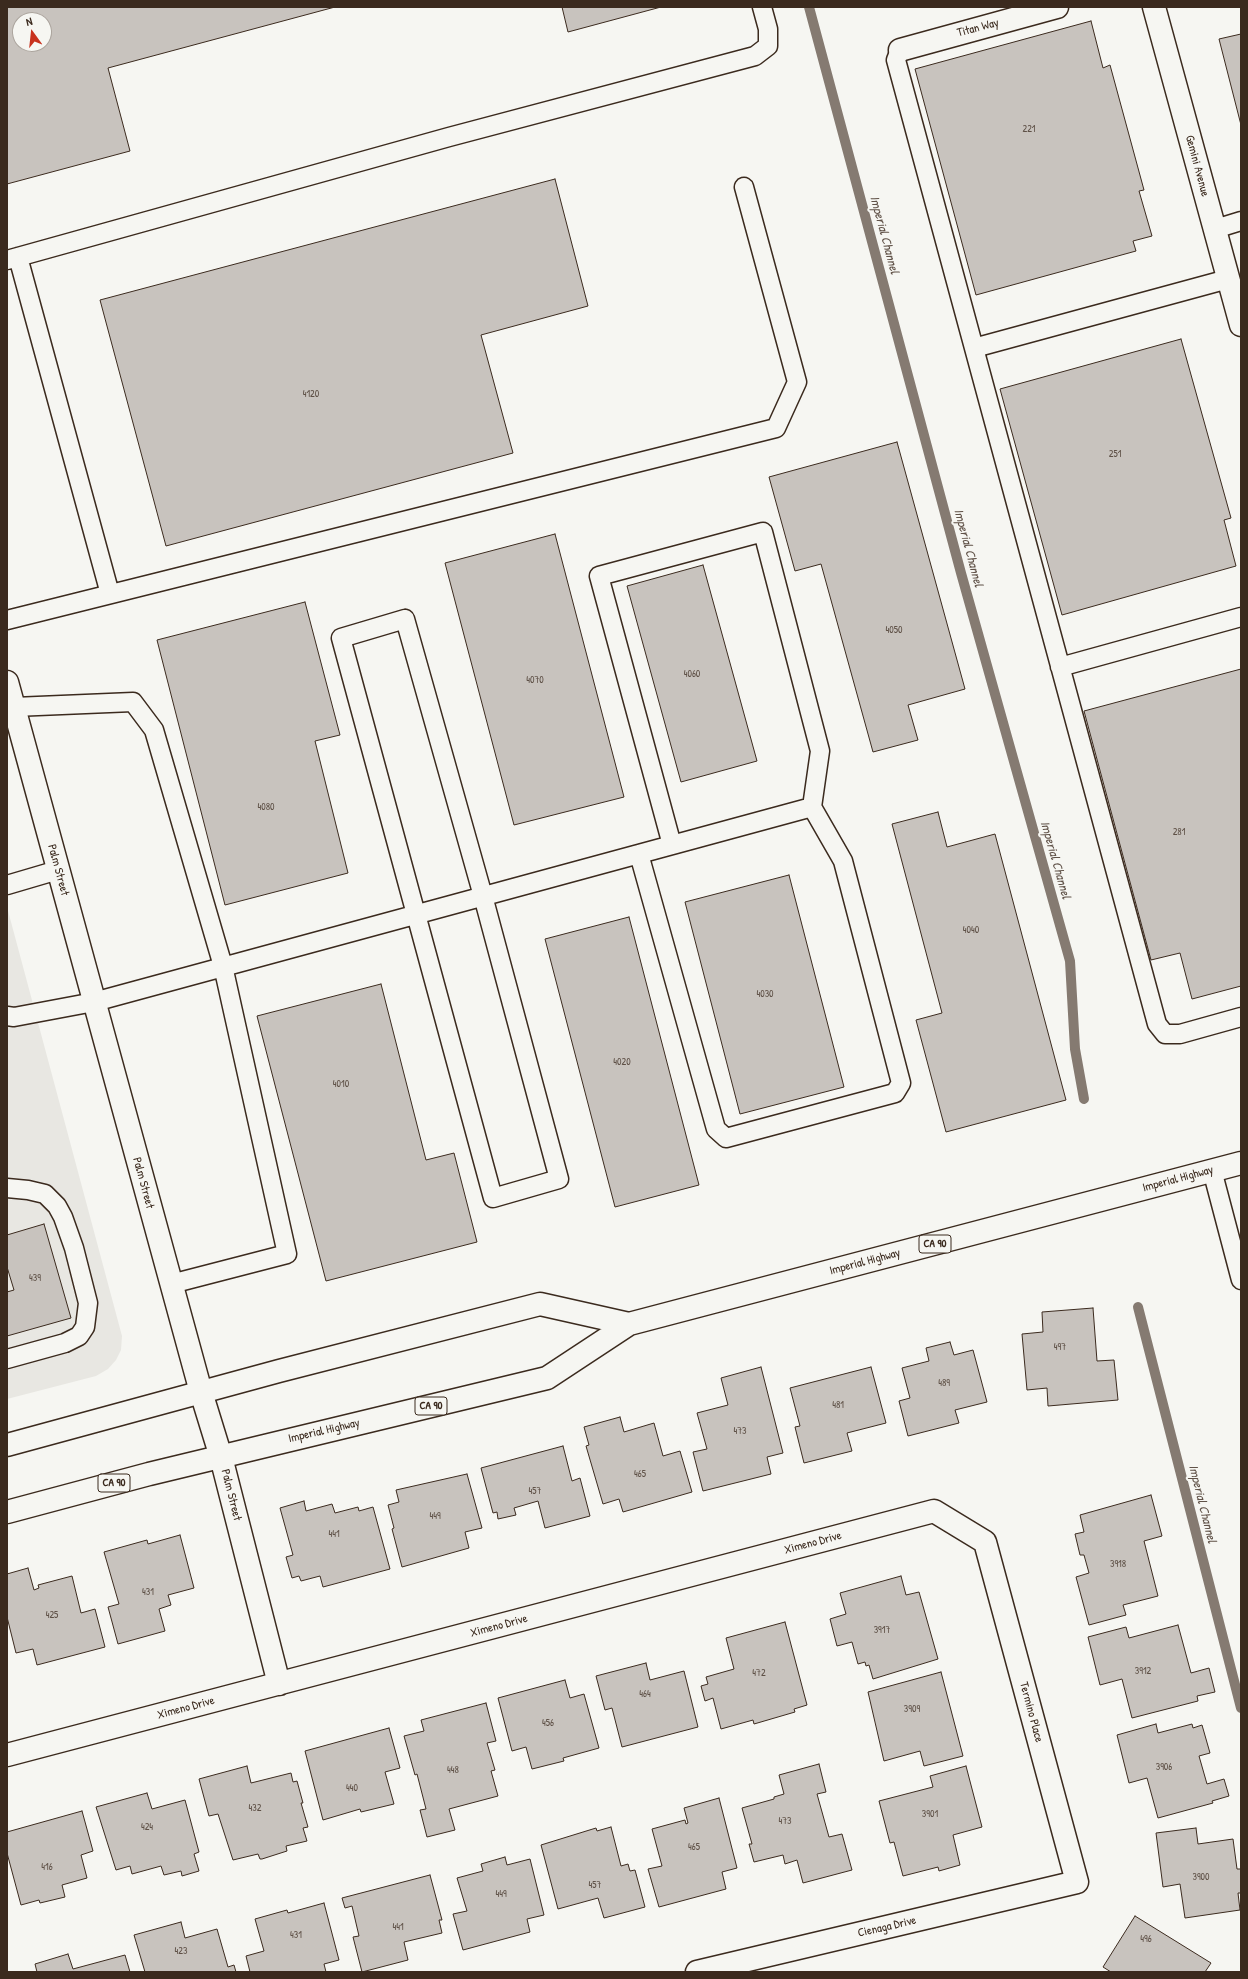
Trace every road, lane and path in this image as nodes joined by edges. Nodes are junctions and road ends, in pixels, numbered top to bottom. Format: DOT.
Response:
graph roads {
  1 [pos="762,7"];
  2 [pos="1057,7"];
  3 [pos="1154,7"];
  4 [pos="900,50"];
  5 [pos="744,187"];
  6 [pos="1241,221"];
  7 [pos="1214,229"];
  8 [pos="12,259"];
  9 [pos="1228,279"];
  10 [pos="1241,325"];
  11 [pos="974,348"];
  12 [pos="110,594"];
  13 [pos="1241,618"];
  14 [pos="7,620"];
  15 [pos="1060,667"];
  16 [pos="7,682"];
  17 [pos="14,707"];
  18 [pos="812,807"];
  19 [pos="672,844"];
  20 [pos="639,854"];
  21 [pos="58,870"];
  22 [pos="7,885"];
  23 [pos="483,896"];
  24 [pos="416,914"];
  25 [pos="223,966"];
  26 [pos="94,1002"];
  27 [pos="7,1016"];
  28 [pos="1241,1017"];
  29 [pos="1241,1162"];
  30 [pos="1212,1170"];
  31 [pos="7,1188"];
  32 [pos="1241,1280"];
  33 [pos="171,1284"];
  34 [pos="629,1324"];
  35 [pos="7,1359"];
  36 [pos="200,1392"];
  37 [pos="7,1445"];
  38 [pos="221,1457"];
  39 [pos="7,1512"];
  40 [pos="985,1542"];
  41 [pos="279,1684"];
  42 [pos="7,1754"];
  43 [pos="1077,1882"];
  44 [pos="697,1972"];
  1 -- 8 [label="lane"];
  2 -- 4 [label="street, Titan Way"];
  3 -- 7 [label="street, Gemini Avenue"];
  4 -- 11 [label="lane"];
  5 -- 12 [label="lane"];
  6 -- 7 [label="lane"];
  7 -- 9 [label="street, Gemini Avenue"];
  8 -- 12 [label="lane"];
  9 -- 10 [label="street, Gemini Avenue"];
  9 -- 11 [label="lane"];
  11 -- 15 [label="lane"];
  12 -- 14 [label="lane"];
  13 -- 15 [label="lane"];
  15 -- 28 [label="lane"];
  16 -- 17 [label="street, Palm Street"];
  17 -- 21 [label="street, Palm Street"];
  17 -- 25 [label="lane"];
  18 -- 19 [label="lane"];
  18 -- 19 [label="lane"];
  18 -- 20 [label="lane"];
  19 -- 20 [label="lane"];
  20 -- 23 [label="lane"];
  21 -- 22 [label="lane"];
  21 -- 26 [label="street, Palm Street"];
  23 -- 24 [label="lane"];
  23 -- 24 [label="lane"];
  23 -- 24 [label="lane"];
  24 -- 25 [label="lane"];
  25 -- 26 [label="lane"];
  25 -- 33 [label="lane"];
  26 -- 27 [label="lane"];
  26 -- 33 [label="street, Palm Street"];
  29 -- 30 [label="street, Imperial Highway / CA 90"];
  30 -- 32 [label="lane"];
  30 -- 34 [label="street, Imperial Highway / CA 90"];
  31 -- 35 [label="lane"];
  33 -- 36 [label="street, Palm Street"];
  34 -- 36 [label="street, Imperial Highway / CA 90"];
  34 -- 38 [label="street, Imperial Highway / CA 90"];
  36 -- 37 [label="street, Imperial Highway / CA 90"];
  36 -- 38 [label="street, Palm Street"];
  38 -- 39 [label="street, Imperial Highway / CA 90"];
  38 -- 41 [label="street, Palm Street"];
  40 -- 41 [label="street, Ximeno Drive"];
  40 -- 43 [label="street, Termino Place"];
  41 -- 42 [label="street, Ximeno Drive"];
  43 -- 44 [label="street, Cienaga Drive"];
}
